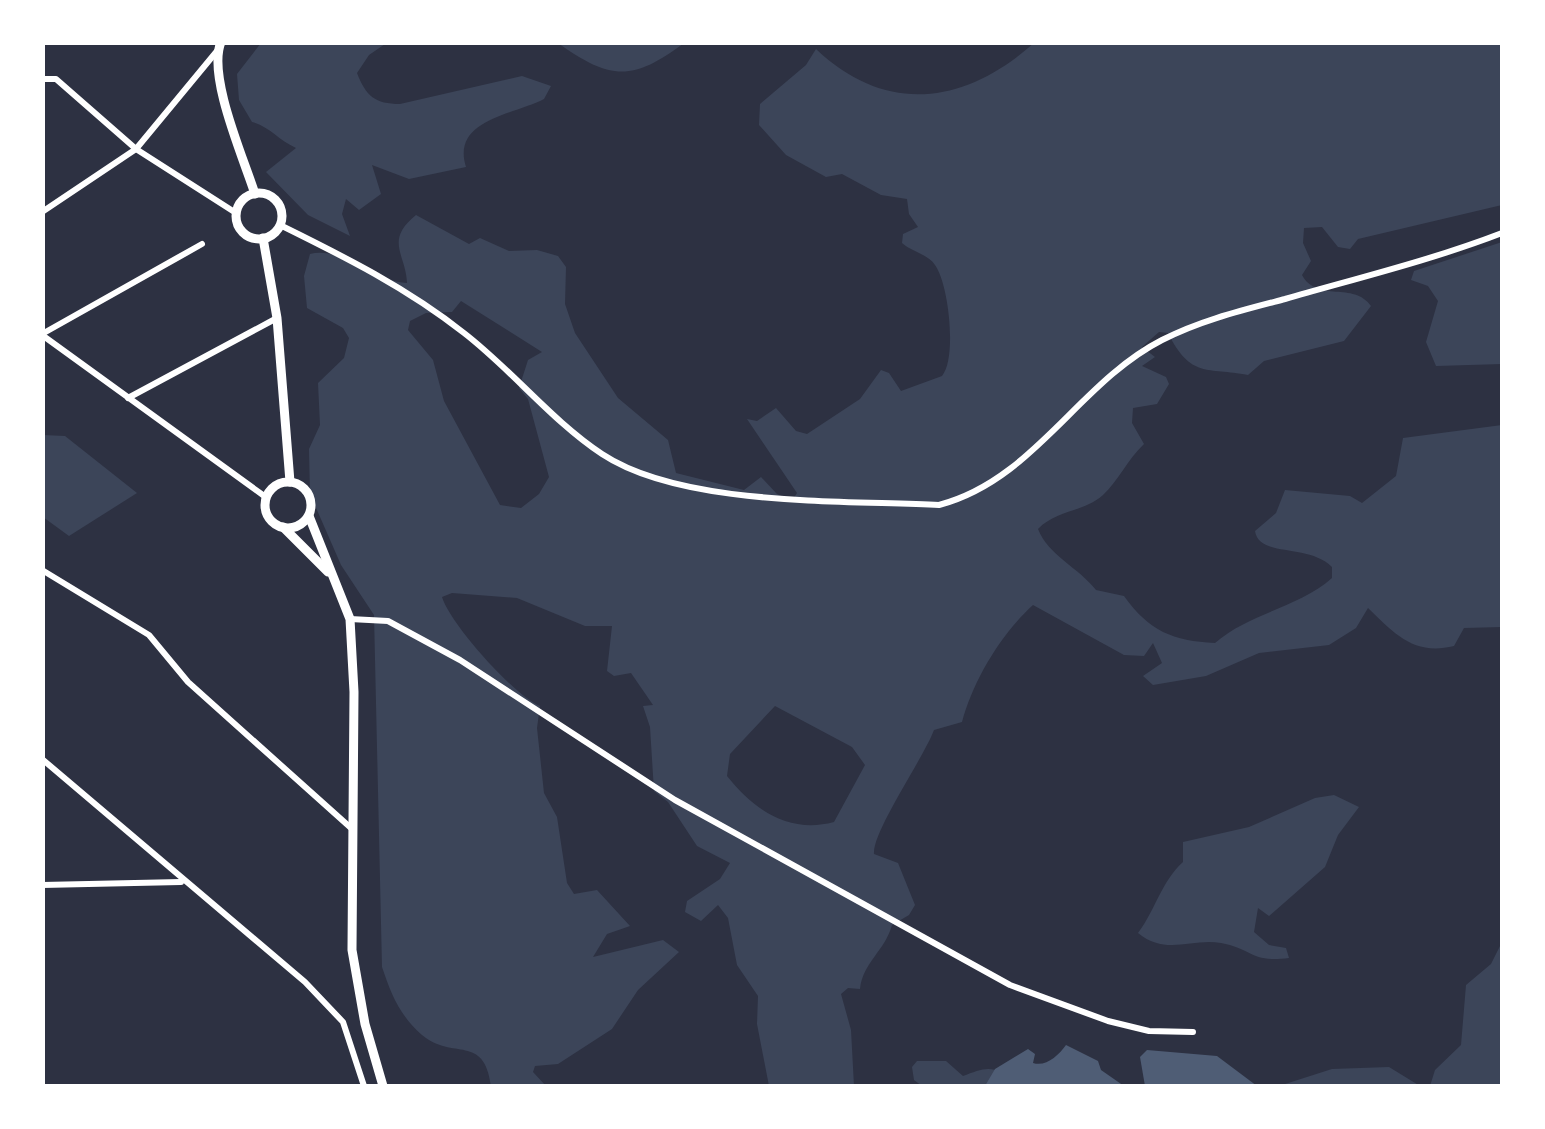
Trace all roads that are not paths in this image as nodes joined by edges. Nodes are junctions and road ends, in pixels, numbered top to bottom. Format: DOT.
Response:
graph roads {
  1 [pos="219,47"];
  2 [pos="42,79"];
  3 [pos="136,149"];
  4 [pos="255,194"];
  5 [pos="42,212"];
  6 [pos="236,212"];
  7 [pos="280,225"];
  8 [pos="1502,233"];
  9 [pos="263,238"];
  10 [pos="202,244"];
  11 [pos="278,318"];
  12 [pos="42,335"];
  13 [pos="128,398"];
  14 [pos="290,482"];
  15 [pos="267,498"];
  16 [pos="309,516"];
  17 [pos="283,528"];
  18 [pos="42,570"];
  19 [pos="330,574"];
  20 [pos="350,619"];
  21 [pos="42,759"];
  22 [pos="351,828"];
  23 [pos="183,882"];
  24 [pos="42,885"];
  25 [pos="1193,1032"];
  26 [pos="364,1086"];
  27 [pos="383,1086"];
  1 -- 3 [label="street"];
  1 -- 4 [label="main road"];
  2 -- 3 [label="street"];
  3 -- 5 [label="street"];
  3 -- 6 [label="street"];
  4 -- 6 [label="main road"];
  4 -- 7 [label="main road"];
  6 -- 9 [label="main road"];
  7 -- 8 [label="street"];
  7 -- 9 [label="main road"];
  9 -- 11 [label="main road"];
  10 -- 12 [label="street"];
  11 -- 13 [label="street"];
  11 -- 14 [label="main road"];
  12 -- 13 [label="street"];
  13 -- 15 [label="street"];
  14 -- 15 [label="main road"];
  14 -- 16 [label="main road"];
  15 -- 17 [label="main road"];
  16 -- 17 [label="main road"];
  16 -- 19 [label="main road"];
  17 -- 19 [label="main road"];
  18 -- 22 [label="street"];
  19 -- 20 [label="main road"];
  20 -- 22 [label="main road"];
  20 -- 25 [label="street"];
  21 -- 23 [label="street"];
  22 -- 27 [label="main road"];
  23 -- 24 [label="street"];
  23 -- 26 [label="street"];
}
